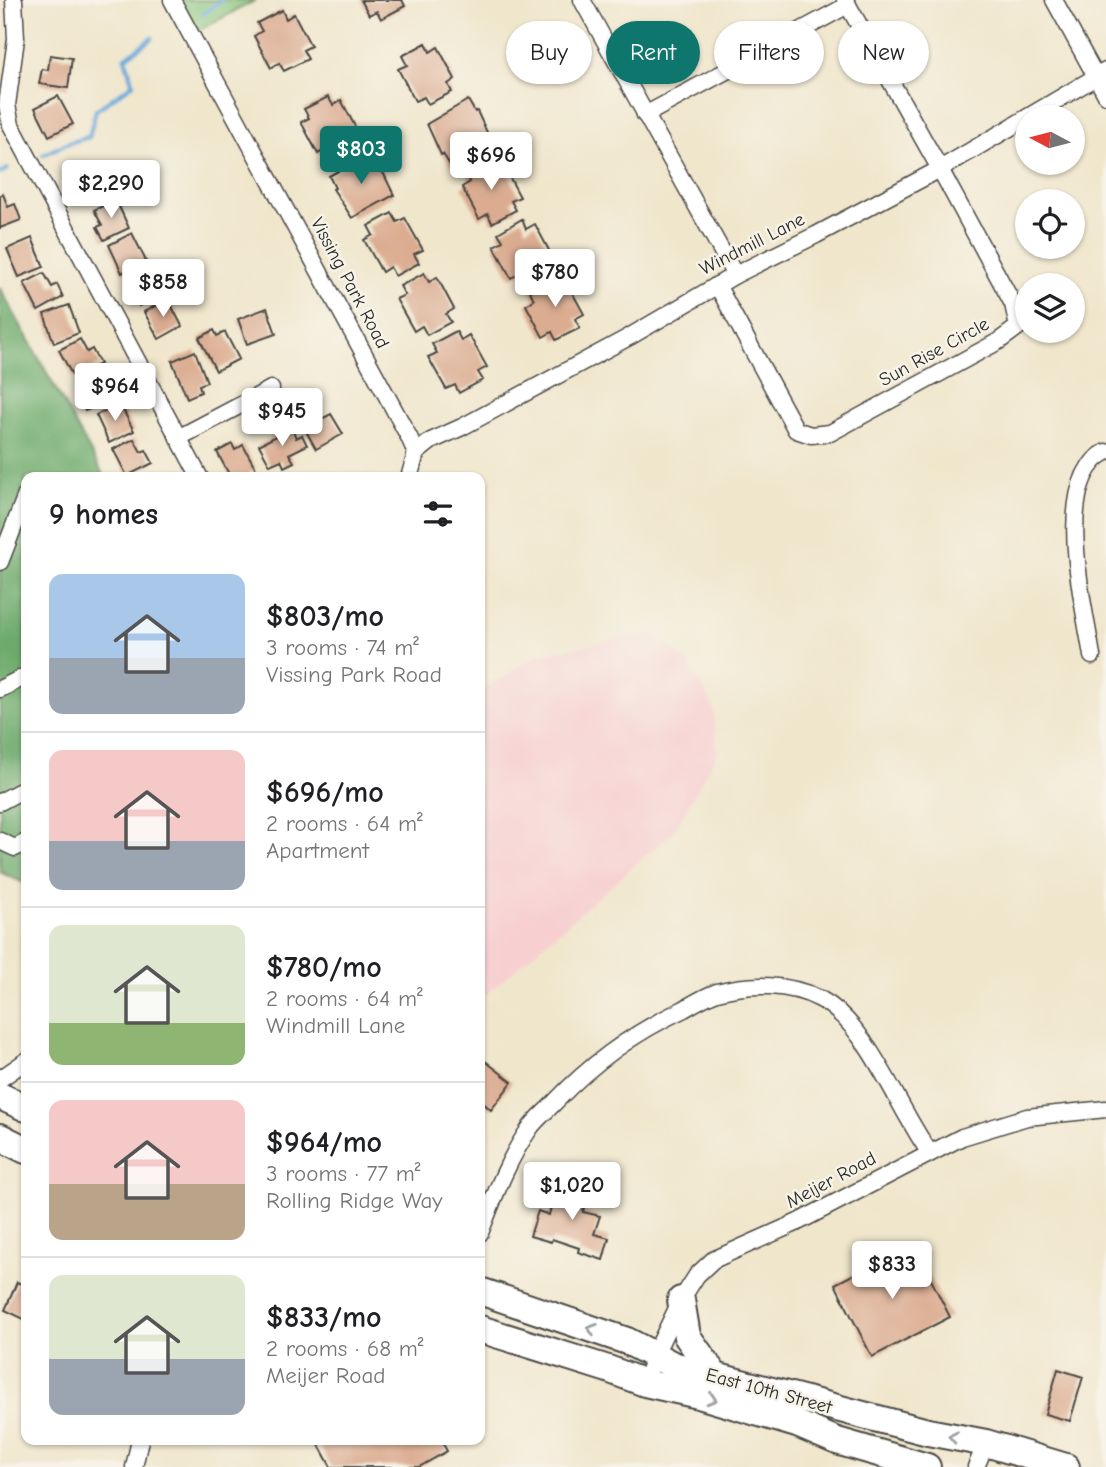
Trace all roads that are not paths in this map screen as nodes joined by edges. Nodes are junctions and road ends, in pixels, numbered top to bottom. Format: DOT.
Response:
graph roads {
  1 [pos="14,0"];
  2 [pos="172,0"];
  3 [pos="582,0"];
  4 [pos="1054,0"];
  5 [pos="846,2"];
  6 [pos="7,46"];
  7 [pos="1102,73"];
  8 [pos="1106,95"];
  9 [pos="645,115"];
  10 [pos="940,169"];
  11 [pos="735,275"];
  12 [pos="717,285"];
  13 [pos="271,388"];
  14 [pos="178,438"];
  15 [pos="1106,452"];
  16 [pos="416,453"];
  17 [pos="197,472"];
  18 [pos="411,472"];
  19 [pos="21,508"];
  20 [pos="0,562"];
  21 [pos="1092,656"];
  22 [pos="21,678"];
  23 [pos="0,689"];
  24 [pos="21,791"];
  25 [pos="0,802"];
  26 [pos="0,841"];
  27 [pos="21,845"];
  28 [pos="21,1064"];
  29 [pos="0,1079"];
  30 [pos="0,1096"];
  31 [pos="21,1106"];
  32 [pos="1106,1109"];
  33 [pos="0,1137"];
  34 [pos="21,1148"];
  35 [pos="930,1153"];
  36 [pos="485,1221"];
  37 [pos="485,1293"];
  38 [pos="681,1300"];
  39 [pos="485,1331"];
  40 [pos="654,1356"];
  41 [pos="715,1376"];
  42 [pos="645,1383"];
  43 [pos="139,1445"];
  44 [pos="981,1455"];
  45 [pos="134,1467"];
  46 [pos="927,1467"];
  47 [pos="1066,1467"];
  1 -- 6 [label="street"];
  2 -- 16 [label="street, Vissing Park Road"];
  3 -- 9 [label="street"];
  4 -- 7 [label="street"];
  5 -- 9 [label="street"];
  5 -- 10 [label="street, Sun Rise Circle"];
  6 -- 14 [label="street"];
  7 -- 8 [label="street"];
  7 -- 10 [label="street, Windmill Lane"];
  9 -- 11 [label="street"];
  10 -- 11 [label="street, Windmill Lane"];
  10 -- 12 [label="street, Sun Rise Circle"];
  11 -- 12 [label="street, Windmill Lane"];
  12 -- 16 [label="street, Windmill Lane"];
  13 -- 14 [label="street"];
  14 -- 17 [label="street"];
  15 -- 21 [label="street"];
  16 -- 18 [label="street"];
  19 -- 20 [label="street"];
  22 -- 23 [label="street"];
  24 -- 25 [label="street"];
  26 -- 27 [label="street"];
  28 -- 29 [label="street"];
  30 -- 31 [label="main road"];
  32 -- 35 [label="street, Meijer Road"];
  33 -- 34 [label="main road"];
  35 -- 36 [label="street"];
  35 -- 38 [label="street, Meijer Road"];
  40 -- 37 [label="main road, East 10th Street, one-way"];
  38 -- 40 [label="street, Meijer Road"];
  38 -- 41 [label="main road"];
  39 -- 42 [label="main road, East 10th Street"];
  40 -- 41 [label="main road, East 10th Street"];
  40 -- 42 [label="street, Meijer Road"];
  44 -- 41 [label="main road, East 10th Street, one-way"];
  42 -- 46 [label="main road, East 10th Street, one-way"];
  43 -- 45 [label="street"];
  44 -- 47 [label="main road, East 10th Street"];
}
